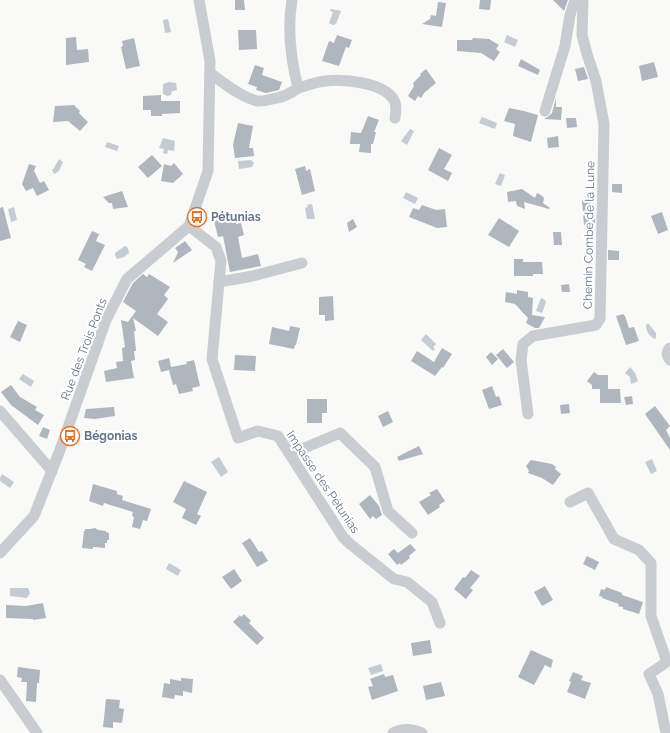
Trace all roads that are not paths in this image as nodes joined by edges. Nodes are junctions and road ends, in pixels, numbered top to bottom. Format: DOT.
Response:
graph roads {
  1 [pos="199,0"];
  2 [pos="292,0"];
  3 [pos="575,0"];
  4 [pos="583,0"];
  5 [pos="210,73"];
  6 [pos="298,88"];
  7 [pos="544,111"];
  8 [pos="395,118"];
  9 [pos="189,226"];
  10 [pos="302,263"];
  11 [pos="219,282"];
  12 [pos="670,348"];
  13 [pos="670,360"];
  14 [pos="0,411"];
  15 [pos="528,414"];
  16 [pos="290,454"];
  17 [pos="52,471"];
  18 [pos="570,502"];
  19 [pos="412,533"];
  20 [pos="0,553"];
  21 [pos="440,623"];
  22 [pos="0,680"];
  23 [pos="37,733"];
  24 [pos="394,733"];
  25 [pos="422,733"];
  26 [pos="666,733"];
  1 -- 5 [label="street"];
  2 -- 6 [label="street"];
  3 -- 7 [label="street"];
  4 -- 15 [label="street, Chemin Combe de la Lune"];
  5 -- 6 [label="street"];
  5 -- 9 [label="street"];
  6 -- 8 [label="street"];
  9 -- 11 [label="street, Impasse des Pétunias"];
  9 -- 17 [label="street, Rue des Trois Ponts"];
  10 -- 11 [label="street"];
  11 -- 16 [label="street, Impasse des Pétunias"];
  12 -- 13 [label="street"];
  14 -- 17 [label="street"];
  16 -- 19 [label="street"];
  16 -- 21 [label="street, Impasse des Pétunias"];
  17 -- 20 [label="street, Rue des Trois Ponts"];
  18 -- 26 [label="street"];
  22 -- 23 [label="street"];
  24 -- 25 [label="street"];
}
